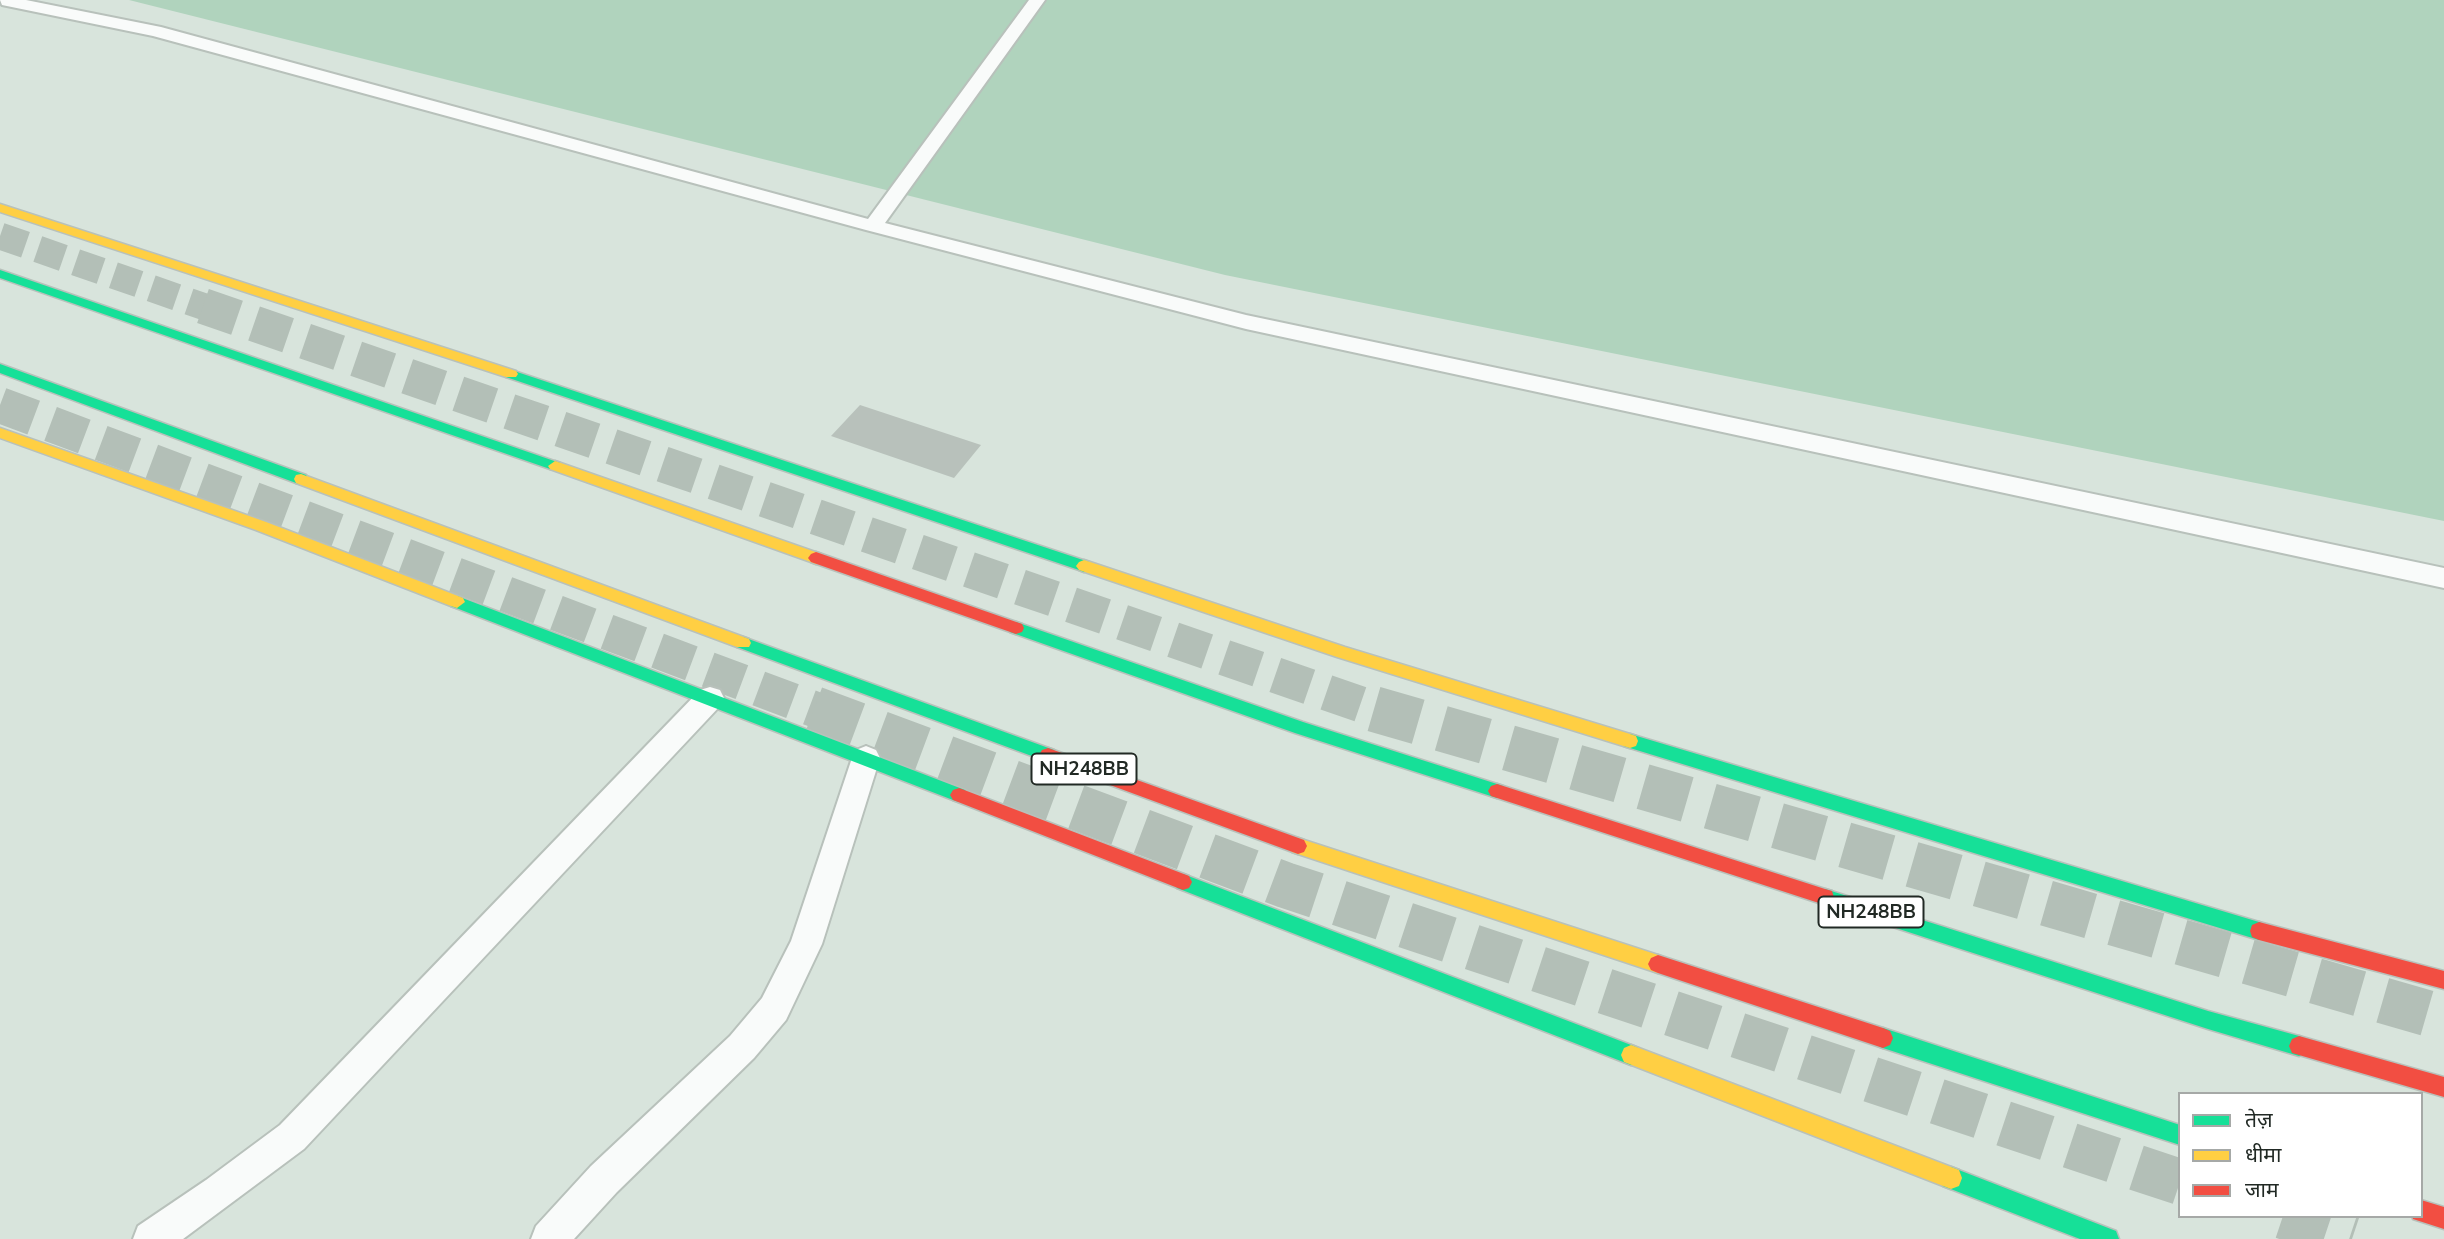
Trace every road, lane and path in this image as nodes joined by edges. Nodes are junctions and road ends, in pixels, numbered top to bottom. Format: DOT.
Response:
graph roads {
  1 [pos="2,0"];
  2 [pos="1037,0"];
  3 [pos="0,208"];
  4 [pos="873,226"];
  5 [pos="0,274"];
  6 [pos="0,368"];
  7 [pos="0,433"];
  8 [pos="2444,578"];
  9 [pos="710,698"];
  10 [pos="866,758"];
  11 [pos="2444,980"];
  12 [pos="2444,1087"];
  13 [pos="2178,1134"];
  14 [pos="2423,1212"];
  15 [pos="2444,1219"];
  16 [pos="151,1239"];
  17 [pos="549,1239"];
  18 [pos="2108,1239"];
  1 -- 4 [label="lane"];
  2 -- 4 [label="lane"];
  3 -- 11 [label="main road"];
  4 -- 8 [label="lane"];
  5 -- 12 [label="main road, NH248BB"];
  6 -- 13 [label="main road, NH248BB"];
  7 -- 9 [label="main road"];
  9 -- 10 [label="main road"];
  9 -- 16 [label="lane"];
  10 -- 17 [label="lane"];
  10 -- 18 [label="main road"];
  14 -- 15 [label="main road"];
}
